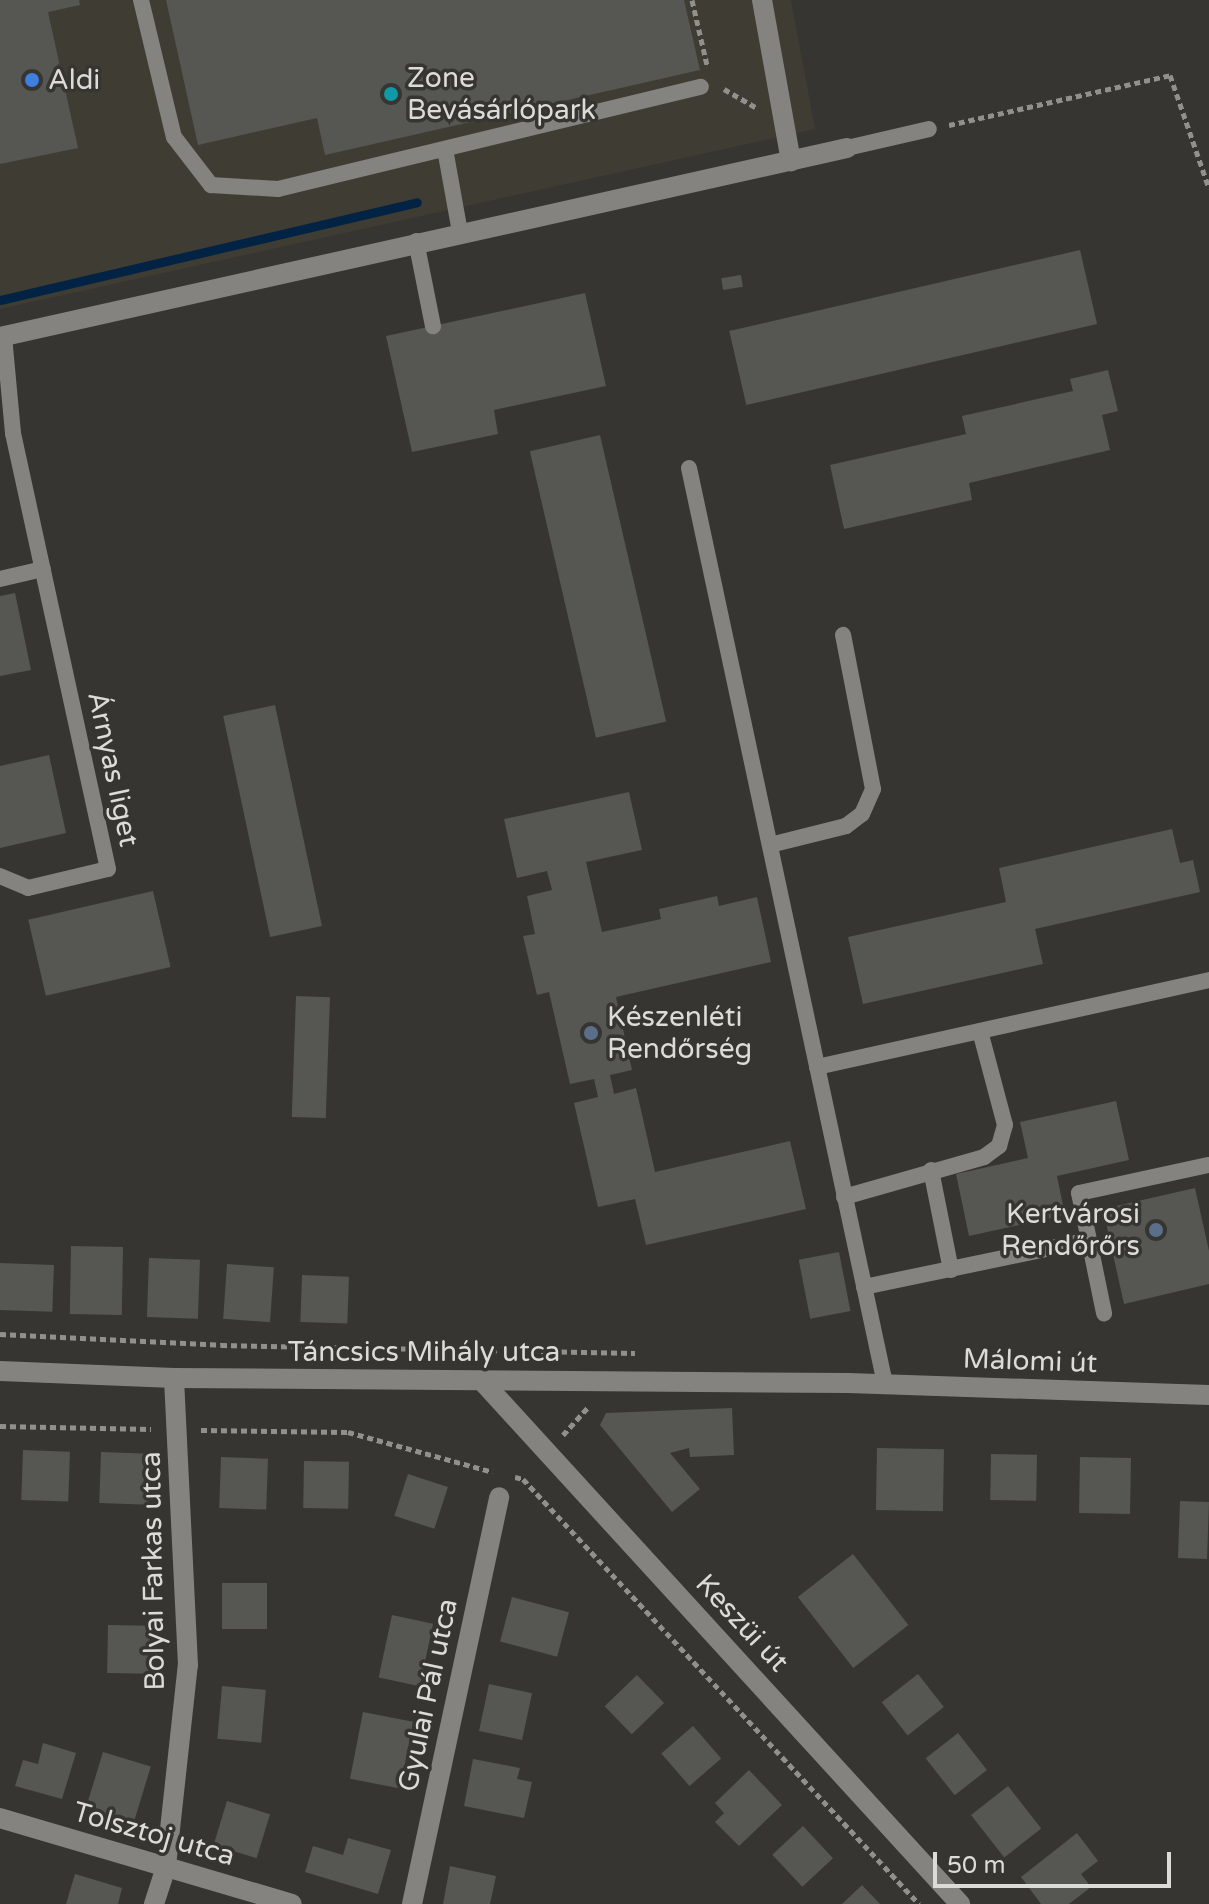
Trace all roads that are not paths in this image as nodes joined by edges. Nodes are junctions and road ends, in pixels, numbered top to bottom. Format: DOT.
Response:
graph roads {
  1 [pos="141,0"];
  2 [pos="762,0"];
  3 [pos="705,83"];
  4 [pos="929,129"];
  5 [pos="847,148"];
  6 [pos="445,149"];
  7 [pos="791,161"];
  8 [pos="460,232"];
  9 [pos="416,241"];
  10 [pos="433,326"];
  11 [pos="2,337"];
  12 [pos="0,406"];
  13 [pos="13,433"];
  14 [pos="689,468"];
  15 [pos="43,569"];
  16 [pos="0,579"];
  17 [pos="843,635"];
  18 [pos="770,845"];
  19 [pos="0,876"];
  20 [pos="1209,980"];
  21 [pos="980,1031"];
  22 [pos="817,1067"];
  23 [pos="1209,1165"];
  24 [pos="931,1170"];
  25 [pos="844,1197"];
  26 [pos="1089,1240"];
  27 [pos="951,1270"];
  28 [pos="864,1287"];
  29 [pos="1104,1313"];
  30 [pos="0,1371"];
  31 [pos="174,1378"];
  32 [pos="482,1381"];
  33 [pos="848,1383"];
  34 [pos="885,1384"];
  35 [pos="1209,1395"];
  36 [pos="499,1497"];
  37 [pos="0,1818"];
  38 [pos="166,1866"];
  39 [pos="154,1904"];
  40 [pos="292,1904"];
  41 [pos="412,1904"];
  42 [pos="960,1904"];
  1 -- 6 [label="lane"];
  2 -- 7 [label="street"];
  3 -- 6 [label="lane"];
  4 -- 5 [label="lane"];
  5 -- 7 [label="street"];
  6 -- 8 [label="lane"];
  7 -- 8 [label="street"];
  8 -- 9 [label="street"];
  9 -- 10 [label="lane"];
  9 -- 11 [label="street"];
  11 -- 13 [label="lane"];
  12 -- 13 [label="lane"];
  13 -- 15 [label="lane, Árnyas liget"];
  14 -- 18 [label="lane"];
  15 -- 16 [label="lane"];
  15 -- 19 [label="lane, Árnyas liget"];
  17 -- 18 [label="lane"];
  18 -- 22 [label="lane"];
  20 -- 21 [label="lane"];
  21 -- 22 [label="lane"];
  21 -- 24 [label="lane"];
  22 -- 25 [label="lane"];
  23 -- 26 [label="lane"];
  24 -- 25 [label="lane"];
  24 -- 27 [label="lane"];
  25 -- 28 [label="lane"];
  26 -- 27 [label="lane"];
  26 -- 29 [label="lane"];
  27 -- 28 [label="lane"];
  28 -- 34 [label="lane"];
  30 -- 31 [label="street, Táncsics Mihály utca"];
  31 -- 32 [label="street, Táncsics Mihály utca"];
  31 -- 38 [label="street, Bolyai Farkas utca"];
  32 -- 33 [label="street, Táncsics Mihály utca"];
  32 -- 42 [label="street, Keszüi út"];
  33 -- 34 [label="street, Málomi út"];
  34 -- 35 [label="street, Málomi út"];
  36 -- 41 [label="street, Gyulai Pál utca"];
  37 -- 38 [label="street, Tolsztoj utca"];
  38 -- 39 [label="street, Bolyai Farkas utca"];
  38 -- 40 [label="street, Tolsztoj utca"];
}
